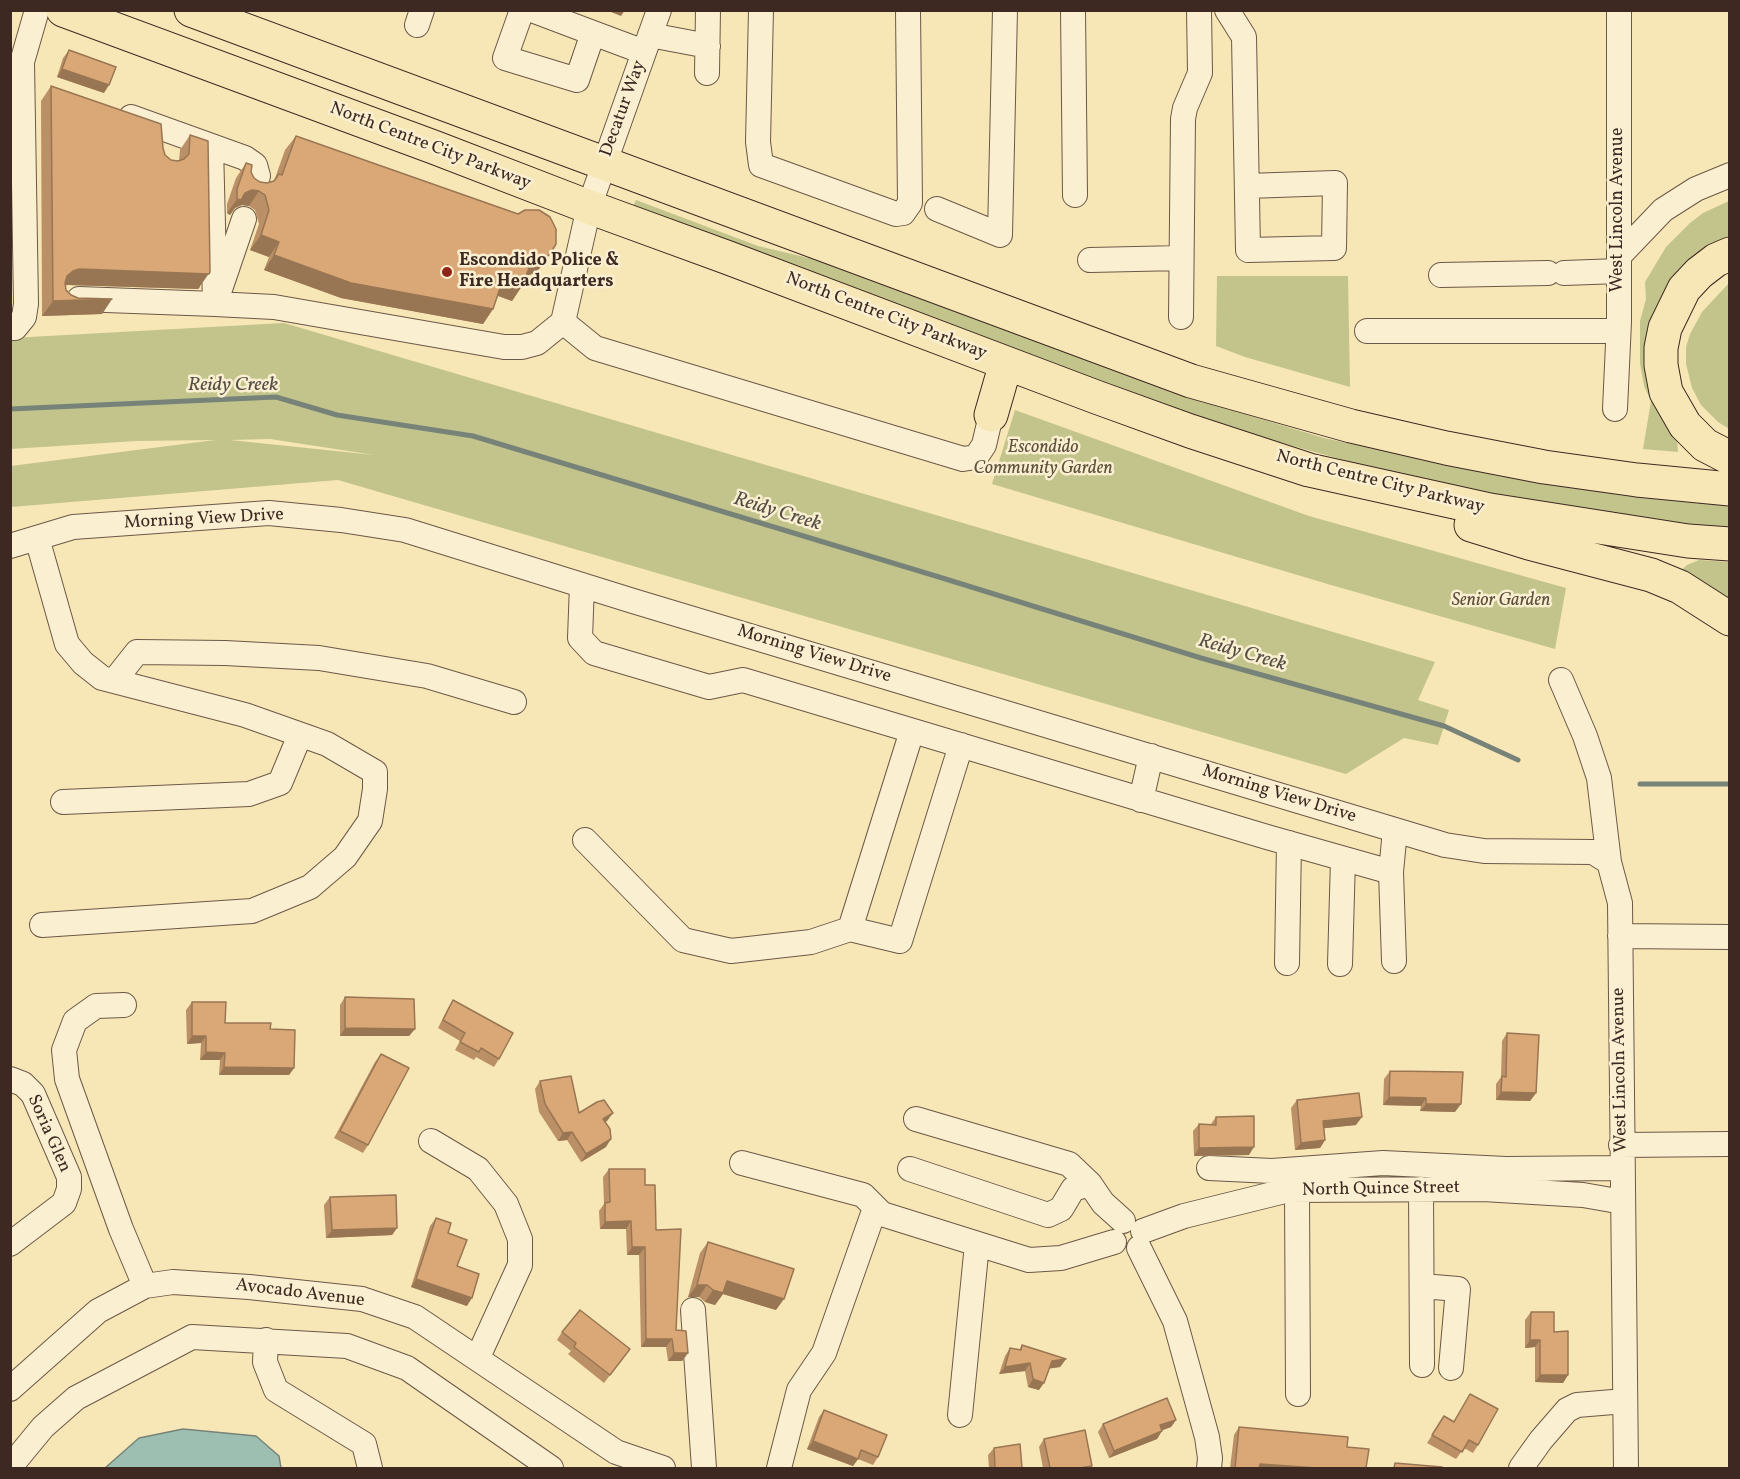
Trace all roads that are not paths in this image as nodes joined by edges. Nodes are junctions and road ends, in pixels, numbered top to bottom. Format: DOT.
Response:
graph roads {
  1 [pos="37,10"];
  2 [pos="63,10"];
  3 [pos="191,10"];
  4 [pos="522,10"];
  5 [pos="532,10"];
  6 [pos="659,10"];
  7 [pos="708,10"];
  8 [pos="761,10"];
  9 [pos="908,10"];
  10 [pos="1005,10"];
  11 [pos="1073,10"];
  12 [pos="1199,10"];
  13 [pos="1227,10"];
  14 [pos="1619,10"];
  15 [pos="593,33"];
  16 [pos="647,43"];
  17 [pos="708,46"];
  18 [pos="707,73"];
  19 [pos="111,110"];
  20 [pos="211,146"];
  21 [pos="604,164"];
  22 [pos="1730,175"];
  23 [pos="255,184"];
  24 [pos="1247,186"];
  25 [pos="1075,195"];
  26 [pos="589,207"];
  27 [pos="937,209"];
  28 [pos="244,219"];
  29 [pos="1730,254"];
  30 [pos="1181,258"];
  31 [pos="1090,260"];
  32 [pos="1619,263"];
  33 [pos="1441,275"];
  34 [pos="68,299"];
  35 [pos="215,304"];
  36 [pos="1180,317"];
  37 [pos="563,322"];
  38 [pos="10,328"];
  39 [pos="1367,331"];
  40 [pos="1618,331"];
  41 [pos="1006,363"];
  42 [pos="1615,409"];
  43 [pos="991,415"];
  44 [pos="1730,458"];
  45 [pos="1309,470"];
  46 [pos="1730,489"];
  47 [pos="38,538"];
  48 [pos="1730,544"];
  49 [pos="10,546"];
  50 [pos="582,585"];
  51 [pos="1730,619"];
  52 [pos="1561,680"];
  53 [pos="114,681"];
  54 [pos="514,702"];
  55 [pos="912,731"];
  56 [pos="300,735"];
  57 [pos="961,746"];
  58 [pos="1151,756"];
  59 [pos="1141,800"];
  60 [pos="63,802"];
  61 [pos="1395,830"];
  62 [pos="585,840"];
  63 [pos="1289,843"];
  64 [pos="1343,858"];
  65 [pos="1609,862"];
  66 [pos="1391,872"];
  67 [pos="42,925"];
  68 [pos="850,929"];
  69 [pos="1620,936"];
  70 [pos="1730,937"];
  71 [pos="1394,961"];
  72 [pos="1287,963"];
  73 [pos="1340,964"];
  74 [pos="124,1005"];
  75 [pos="10,1079"];
  76 [pos="916,1119"];
  77 [pos="430,1141"];
  78 [pos="1730,1144"];
  79 [pos="1621,1156"];
  80 [pos="742,1163"];
  81 [pos="1209,1168"];
  82 [pos="910,1170"];
  83 [pos="1090,1184"];
  84 [pos="1421,1189"];
  85 [pos="1297,1190"];
  86 [pos="1623,1202"];
  87 [pos="875,1208"];
  88 [pos="1130,1235"];
  89 [pos="10,1244"];
  90 [pos="978,1244"];
  91 [pos="145,1286"];
  92 [pos="1422,1286"];
  93 [pos="693,1310"];
  94 [pos="266,1340"];
  95 [pos="478,1358"];
  96 [pos="1422,1365"];
  97 [pos="1451,1368"];
  98 [pos="10,1389"];
  99 [pos="1298,1394"];
  100 [pos="1625,1401"];
  101 [pos="960,1414"];
  102 [pos="10,1467"];
  103 [pos="370,1468"];
  104 [pos="551,1468"];
  105 [pos="663,1468"];
  106 [pos="704,1468"];
  107 [pos="779,1468"];
  108 [pos="1209,1468"];
  109 [pos="1521,1468"];
  110 [pos="1626,1468"];
  1 -- 38 [label="street"];
  2 -- 26 [label="highway, North Centre City Parkway"];
  3 -- 21 [label="highway"];
  4 -- 15 [label="street"];
  5 -- 15 [label="street"];
  6 -- 16 [label="street, Decatur Way"];
  7 -- 17 [label="street"];
  8 -- 9 [label="street"];
  10 -- 27 [label="street"];
  11 -- 25 [label="street"];
  12 -- 30 [label="street"];
  13 -- 24 [label="street"];
  14 -- 32 [label="street, West Lincoln Avenue"];
  15 -- 16 [label="street"];
  16 -- 17 [label="street"];
  16 -- 21 [label="street, Decatur Way"];
  17 -- 18 [label="street"];
  19 -- 20 [label="street"];
  20 -- 23 [label="street"];
  20 -- 35 [label="street"];
  21 -- 26 [label="street, Decatur Way"];
  21 -- 46 [label="highway"];
  22 -- 32 [label="street"];
  24 -- 24 [label="street"];
  26 -- 37 [label="street, Decatur Way"];
  26 -- 41 [label="highway, North Centre City Parkway"];
  28 -- 35 [label="street"];
  29 -- 44 [label="highway"];
  30 -- 31 [label="street"];
  30 -- 36 [label="street"];
  32 -- 33 [label="street"];
  32 -- 40 [label="street, West Lincoln Avenue"];
  34 -- 35 [label="street"];
  35 -- 37 [label="street"];
  37 -- 43 [label="street"];
  39 -- 40 [label="street"];
  40 -- 42 [label="street, West Lincoln Avenue"];
  41 -- 43 [label="highway"];
  41 -- 45 [label="highway, North Centre City Parkway"];
  45 -- 48 [label="highway, North Centre City Parkway"];
  45 -- 51 [label="highway"];
  47 -- 49 [label="street, Morning View Drive"];
  47 -- 50 [label="street, Morning View Drive"];
  47 -- 53 [label="street"];
  50 -- 55 [label="street"];
  50 -- 58 [label="street, Morning View Drive"];
  52 -- 65 [label="street, West Lincoln Avenue"];
  53 -- 54 [label="street"];
  53 -- 56 [label="street"];
  55 -- 57 [label="street"];
  55 -- 68 [label="street"];
  56 -- 60 [label="street"];
  56 -- 67 [label="street"];
  57 -- 59 [label="street"];
  57 -- 68 [label="street"];
  58 -- 59 [label="street"];
  58 -- 61 [label="street, Morning View Drive"];
  59 -- 63 [label="street"];
  61 -- 65 [label="street, Morning View Drive"];
  61 -- 66 [label="street"];
  62 -- 68 [label="street"];
  63 -- 64 [label="street"];
  63 -- 72 [label="street"];
  64 -- 66 [label="street"];
  64 -- 73 [label="street"];
  65 -- 69 [label="street, West Lincoln Avenue"];
  66 -- 71 [label="street"];
  69 -- 70 [label="street"];
  69 -- 79 [label="street, West Lincoln Avenue"];
  74 -- 91 [label="street"];
  75 -- 89 [label="street, Soria Glen"];
  76 -- 83 [label="street"];
  77 -- 95 [label="street"];
  78 -- 79 [label="street"];
  79 -- 81 [label="street"];
  79 -- 86 [label="street, West Lincoln Avenue"];
  80 -- 87 [label="street, North Quince Street"];
  82 -- 83 [label="street"];
  83 -- 88 [label="street"];
  84 -- 85 [label="street, North Quince Street"];
  84 -- 86 [label="street, North Quince Street"];
  84 -- 92 [label="street"];
  85 -- 88 [label="street, North Quince Street"];
  85 -- 99 [label="street"];
  86 -- 100 [label="street, West Lincoln Avenue"];
  87 -- 90 [label="street, North Quince Street"];
  87 -- 107 [label="street"];
  88 -- 90 [label="street, North Quince Street"];
  88 -- 108 [label="street"];
  90 -- 101 [label="street"];
  91 -- 95 [label="street, Avocado Avenue"];
  91 -- 98 [label="street, Avocado Avenue"];
  92 -- 96 [label="street"];
  92 -- 97 [label="street"];
  93 -- 106 [label="street"];
  94 -- 102 [label="street"];
  94 -- 103 [label="street"];
  94 -- 104 [label="street"];
  95 -- 105 [label="street, Avocado Avenue"];
  100 -- 109 [label="street"];
  100 -- 110 [label="street, West Lincoln Avenue"];
}
